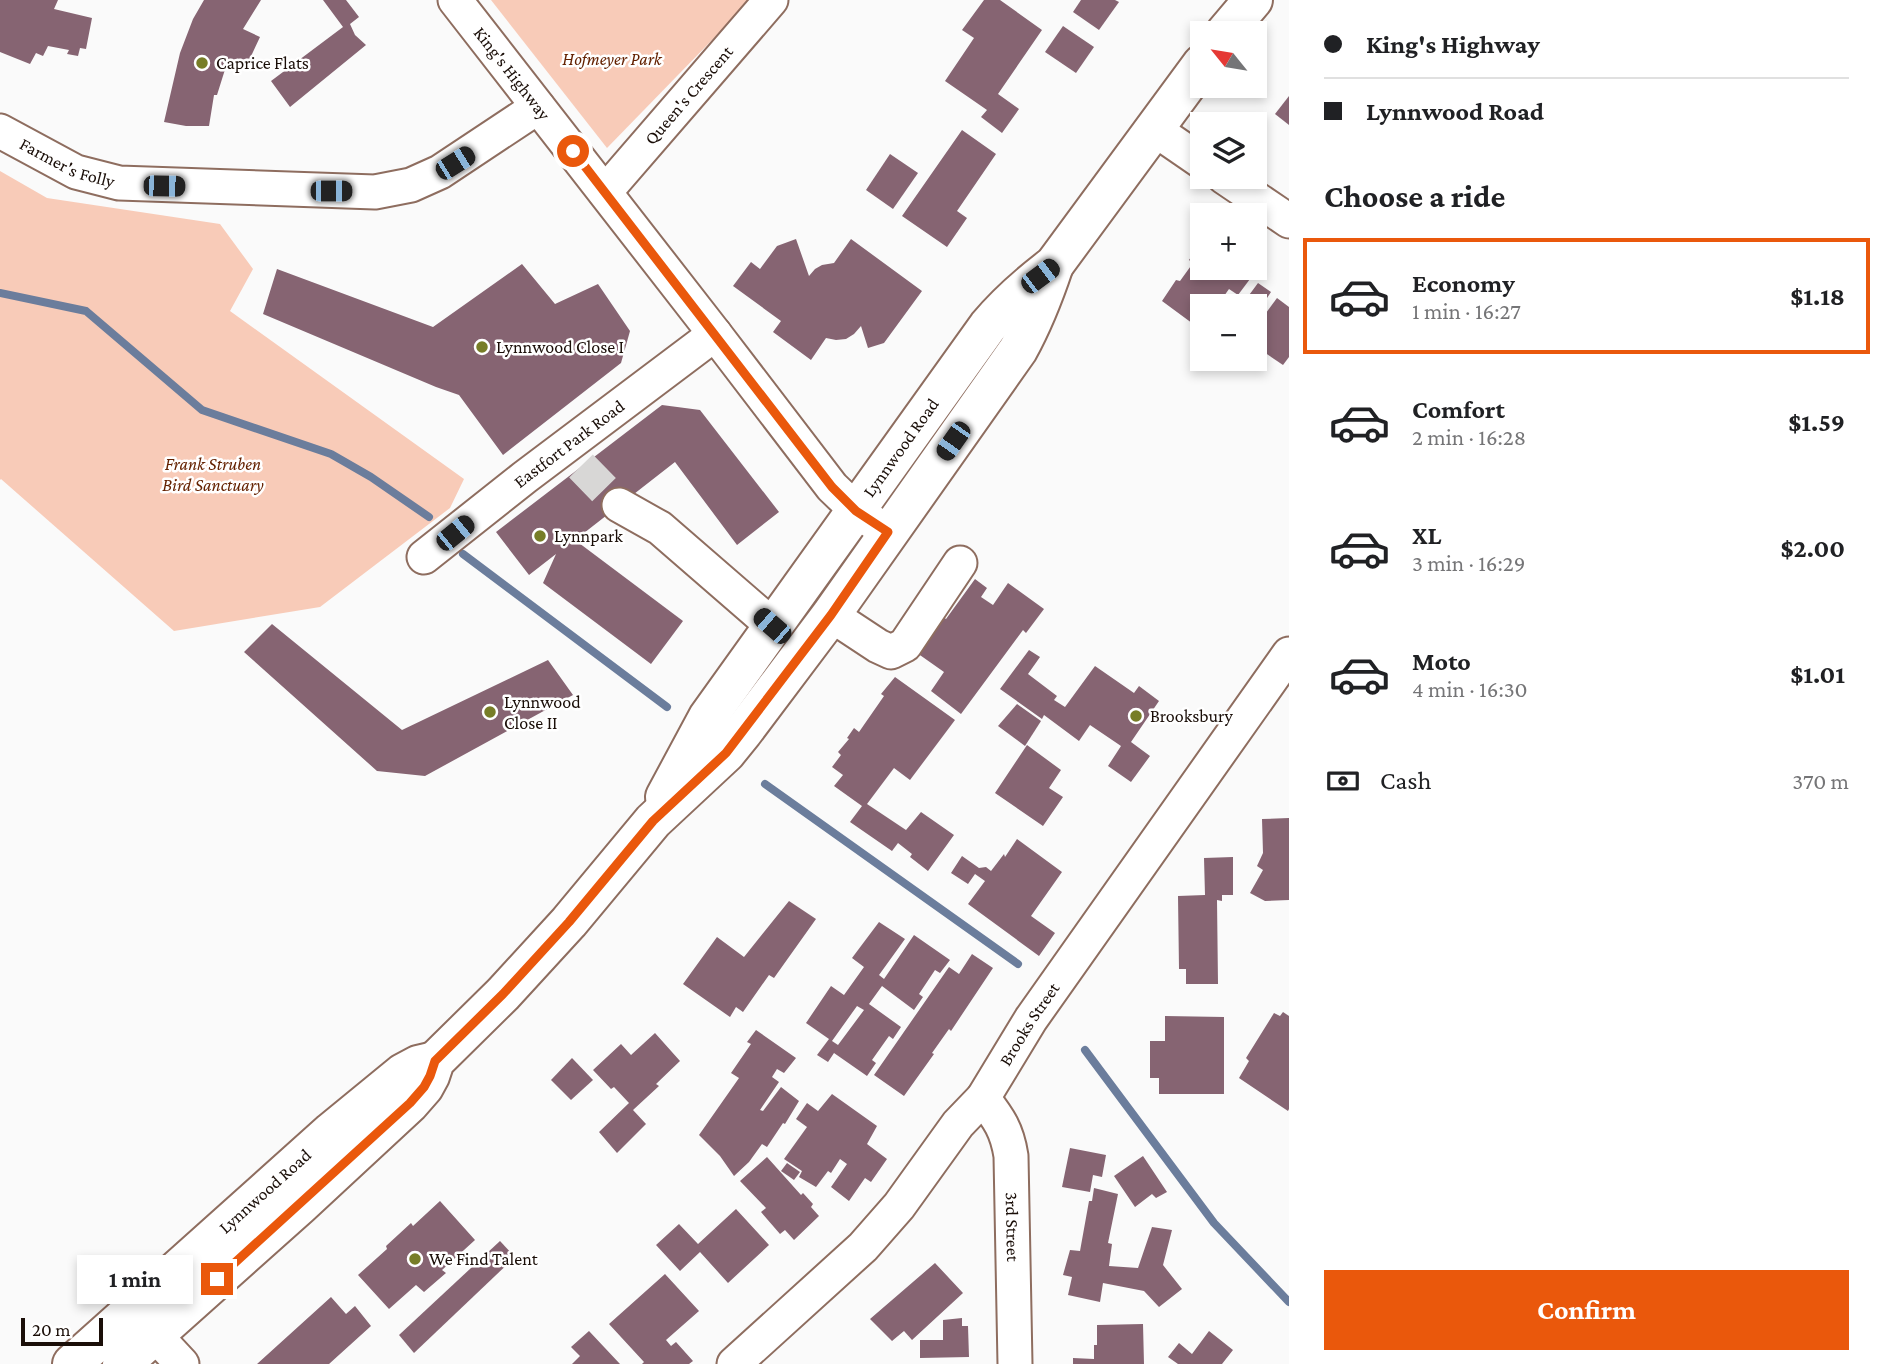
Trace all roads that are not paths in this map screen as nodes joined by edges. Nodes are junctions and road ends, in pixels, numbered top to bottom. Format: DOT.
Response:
graph roads {
  1 [pos="455,0"];
  2 [pos="771,0"];
  3 [pos="1253,0"];
  4 [pos="1235,21"];
  5 [pos="1190,80"];
  6 [pos="538,107"];
  7 [pos="1154,129"];
  8 [pos="0,131"];
  9 [pos="1190,154"];
  10 [pos="1242,189"];
  11 [pos="605,192"];
  12 [pos="1289,221"];
  13 [pos="1054,265"];
  14 [pos="715,334"];
  15 [pos="619,505"];
  16 [pos="856,511"];
  17 [pos="888,532"];
  18 [pos="424,557"];
  19 [pos="960,563"];
  20 [pos="831,615"];
  21 [pos="772,626"];
  22 [pos="1289,654"];
  23 [pos="653,821"];
  24 [pos="435,1061"];
  25 [pos="983,1098"];
  26 [pos="155,1335"];
  27 [pos="72,1364"];
  28 [pos="122,1364"];
  29 [pos="182,1364"];
  30 [pos="734,1364"];
  31 [pos="1015,1364"];
  1 -- 6 [label="street, King's Highway"];
  2 -- 11 [label="street, Queen's Crescent"];
  3 -- 4 [label="main road"];
  5 -- 7 [label="main road, Lynnwood Road"];
  6 -- 8 [label="street, Farmer's Folly"];
  6 -- 11 [label="street, King's Highway"];
  7 -- 9 [label="street"];
  7 -- 13 [label="main road, Lynnwood Road"];
  10 -- 12 [label="street"];
  11 -- 14 [label="street, King's Highway"];
  13 -- 16 [label="main road, Lynnwood Road"];
  13 -- 17 [label="main road, Lynnwood Road"];
  14 -- 16 [label="street, King's Highway"];
  14 -- 18 [label="street, Eastfort Park Road"];
  15 -- 21 [label="street"];
  16 -- 17 [label="street, King's Highway"];
  16 -- 21 [label="main road, Lynnwood Road"];
  17 -- 20 [label="main road, Lynnwood Road"];
  19 -- 20 [label="street"];
  20 -- 23 [label="main road, Lynnwood Road"];
  21 -- 23 [label="main road, Lynnwood Road"];
  22 -- 25 [label="street, Brooks Street"];
  23 -- 24 [label="main road, Lynnwood Road"];
  24 -- 26 [label="main road, Lynnwood Road"];
  24 -- 27 [label="main road, Lynnwood Road"];
  25 -- 30 [label="street, Brooks Street"];
  25 -- 31 [label="street, 3rd Street"];
  26 -- 28 [label="main road, Lynnwood Road"];
  26 -- 29 [label="street"];
}
